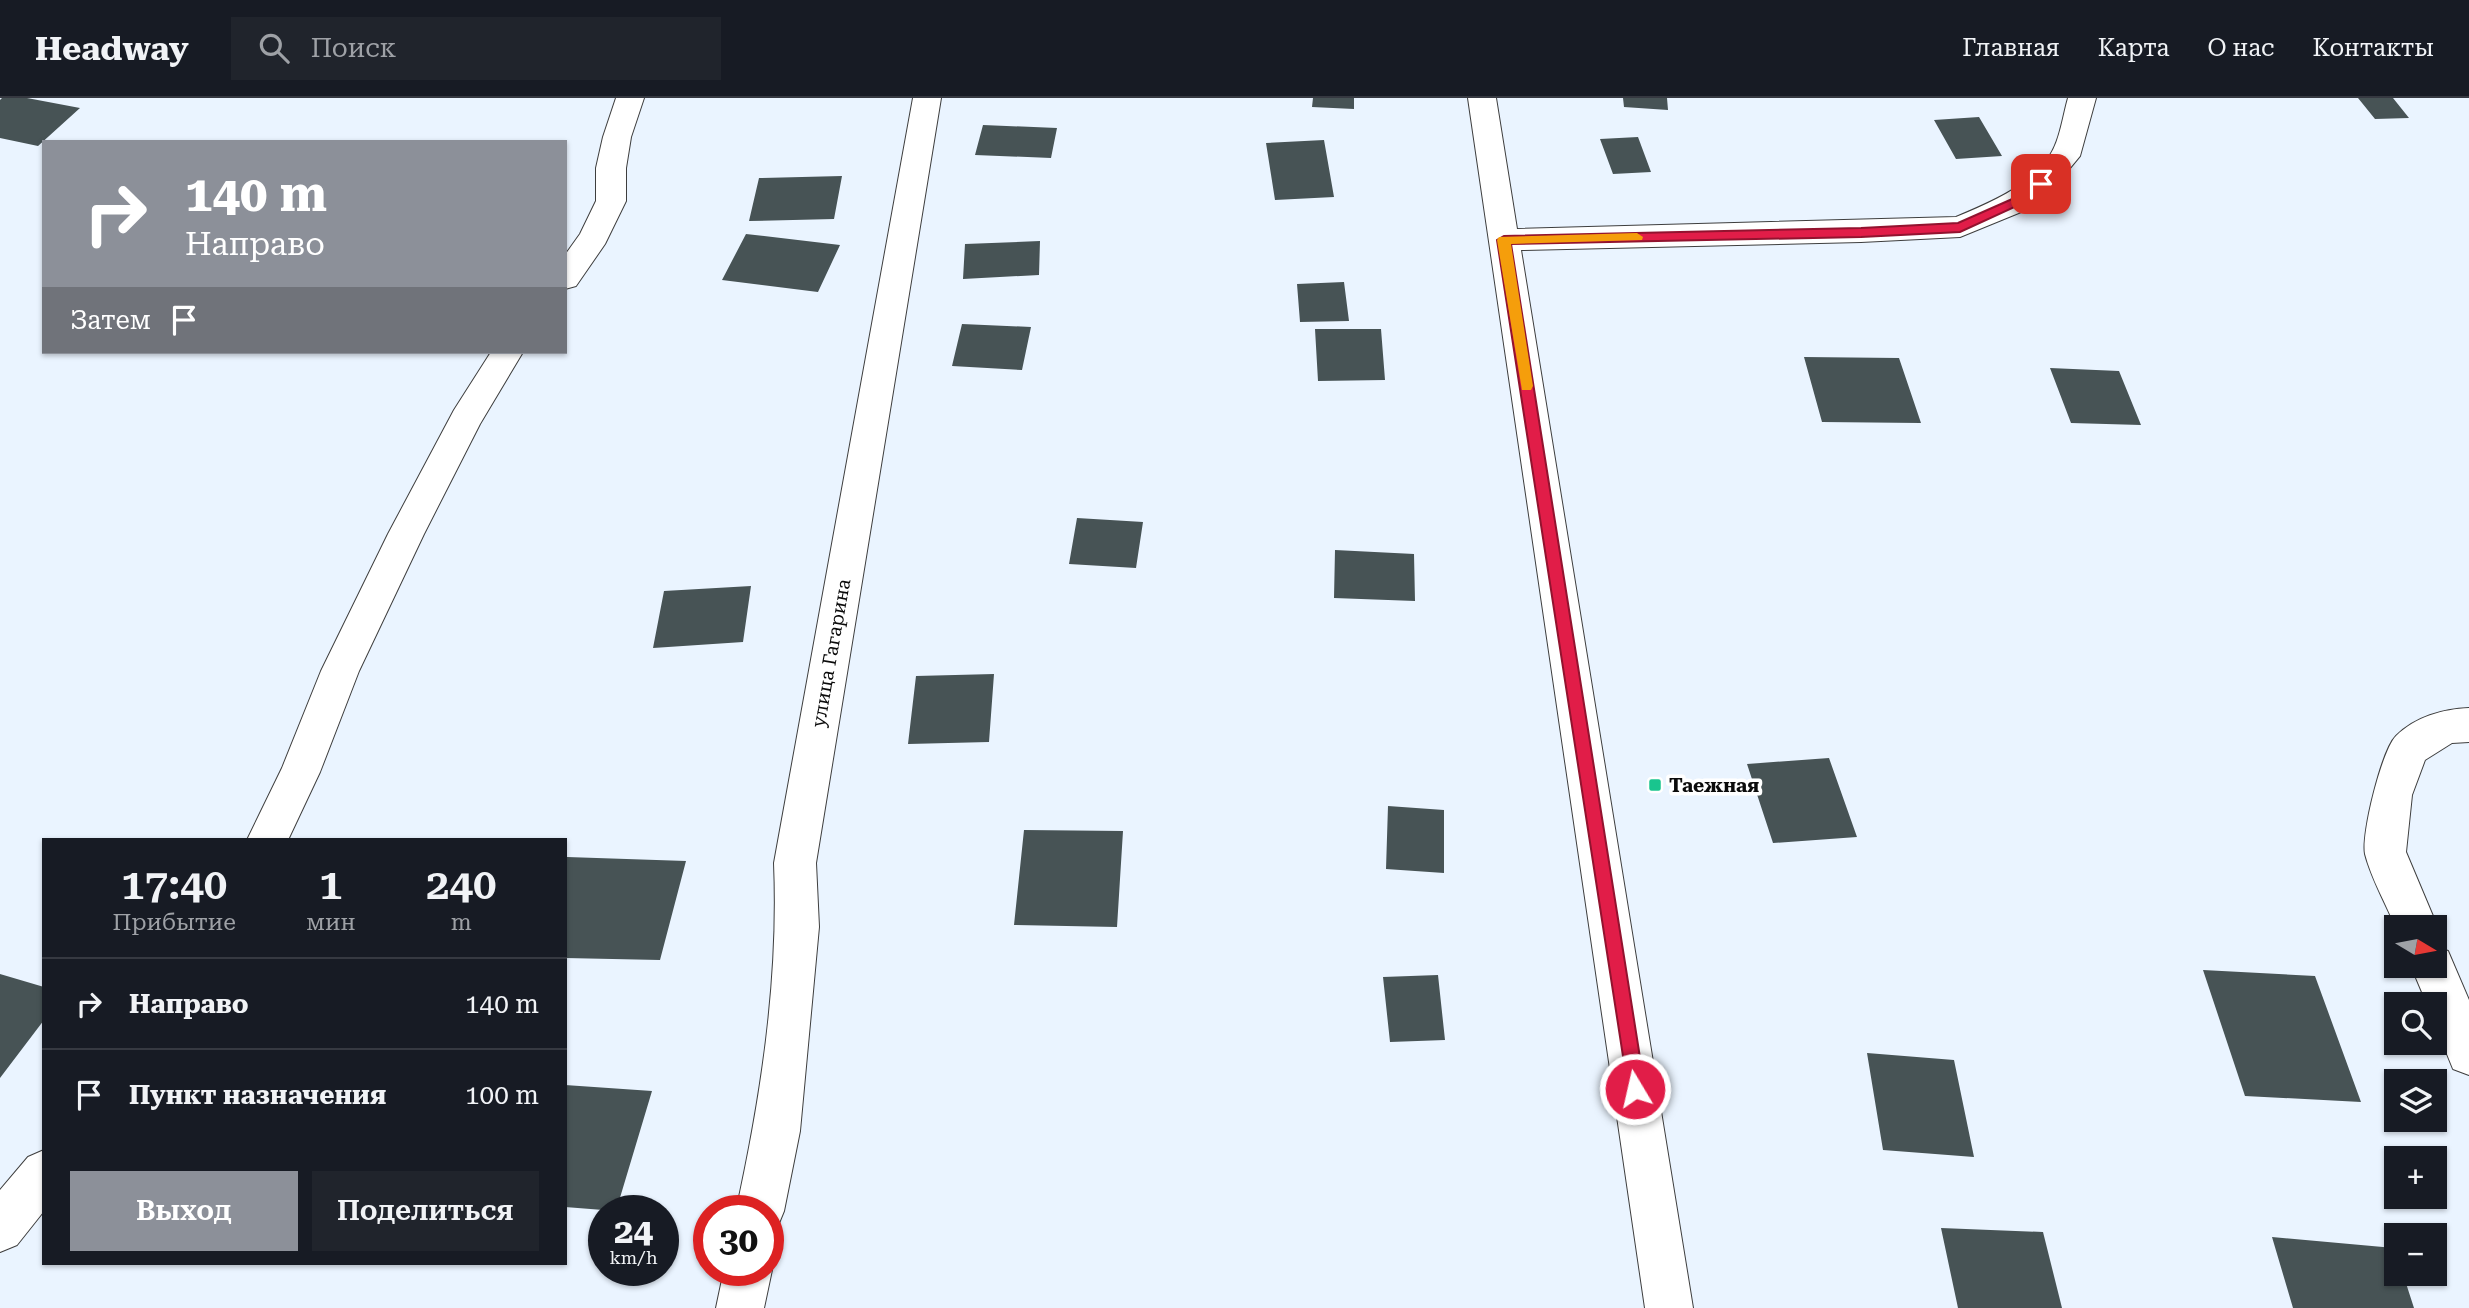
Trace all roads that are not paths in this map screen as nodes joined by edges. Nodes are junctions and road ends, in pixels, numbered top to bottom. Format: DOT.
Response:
graph roads {
  1 [pos="630,98"];
  2 [pos="927,98"];
  3 [pos="1482,98"];
  4 [pos="2082,98"];
  5 [pos="1504,240"];
  6 [pos="567,275"];
  7 [pos="506,354"];
  8 [pos="2469,725"];
  9 [pos="268,838"];
  10 [pos="2412,915"];
  11 [pos="2438,978"];
  12 [pos="2469,1053"];
  13 [pos="42,1175"];
  14 [pos="763,1195"];
  15 [pos="1,1225"];
  16 [pos="745,1286"];
  17 [pos="740,1308"];
  18 [pos="1669,1308"];
  1 -- 6 [label="street"];
  2 -- 14 [label="street, улица Гагарина"];
  3 -- 5 [label="street"];
  4 -- 5 [label="street"];
  5 -- 18 [label="street"];
  7 -- 9 [label="street"];
  8 -- 10 [label="street"];
  11 -- 12 [label="street"];
  13 -- 15 [label="street"];
  16 -- 17 [label="street"];
}
